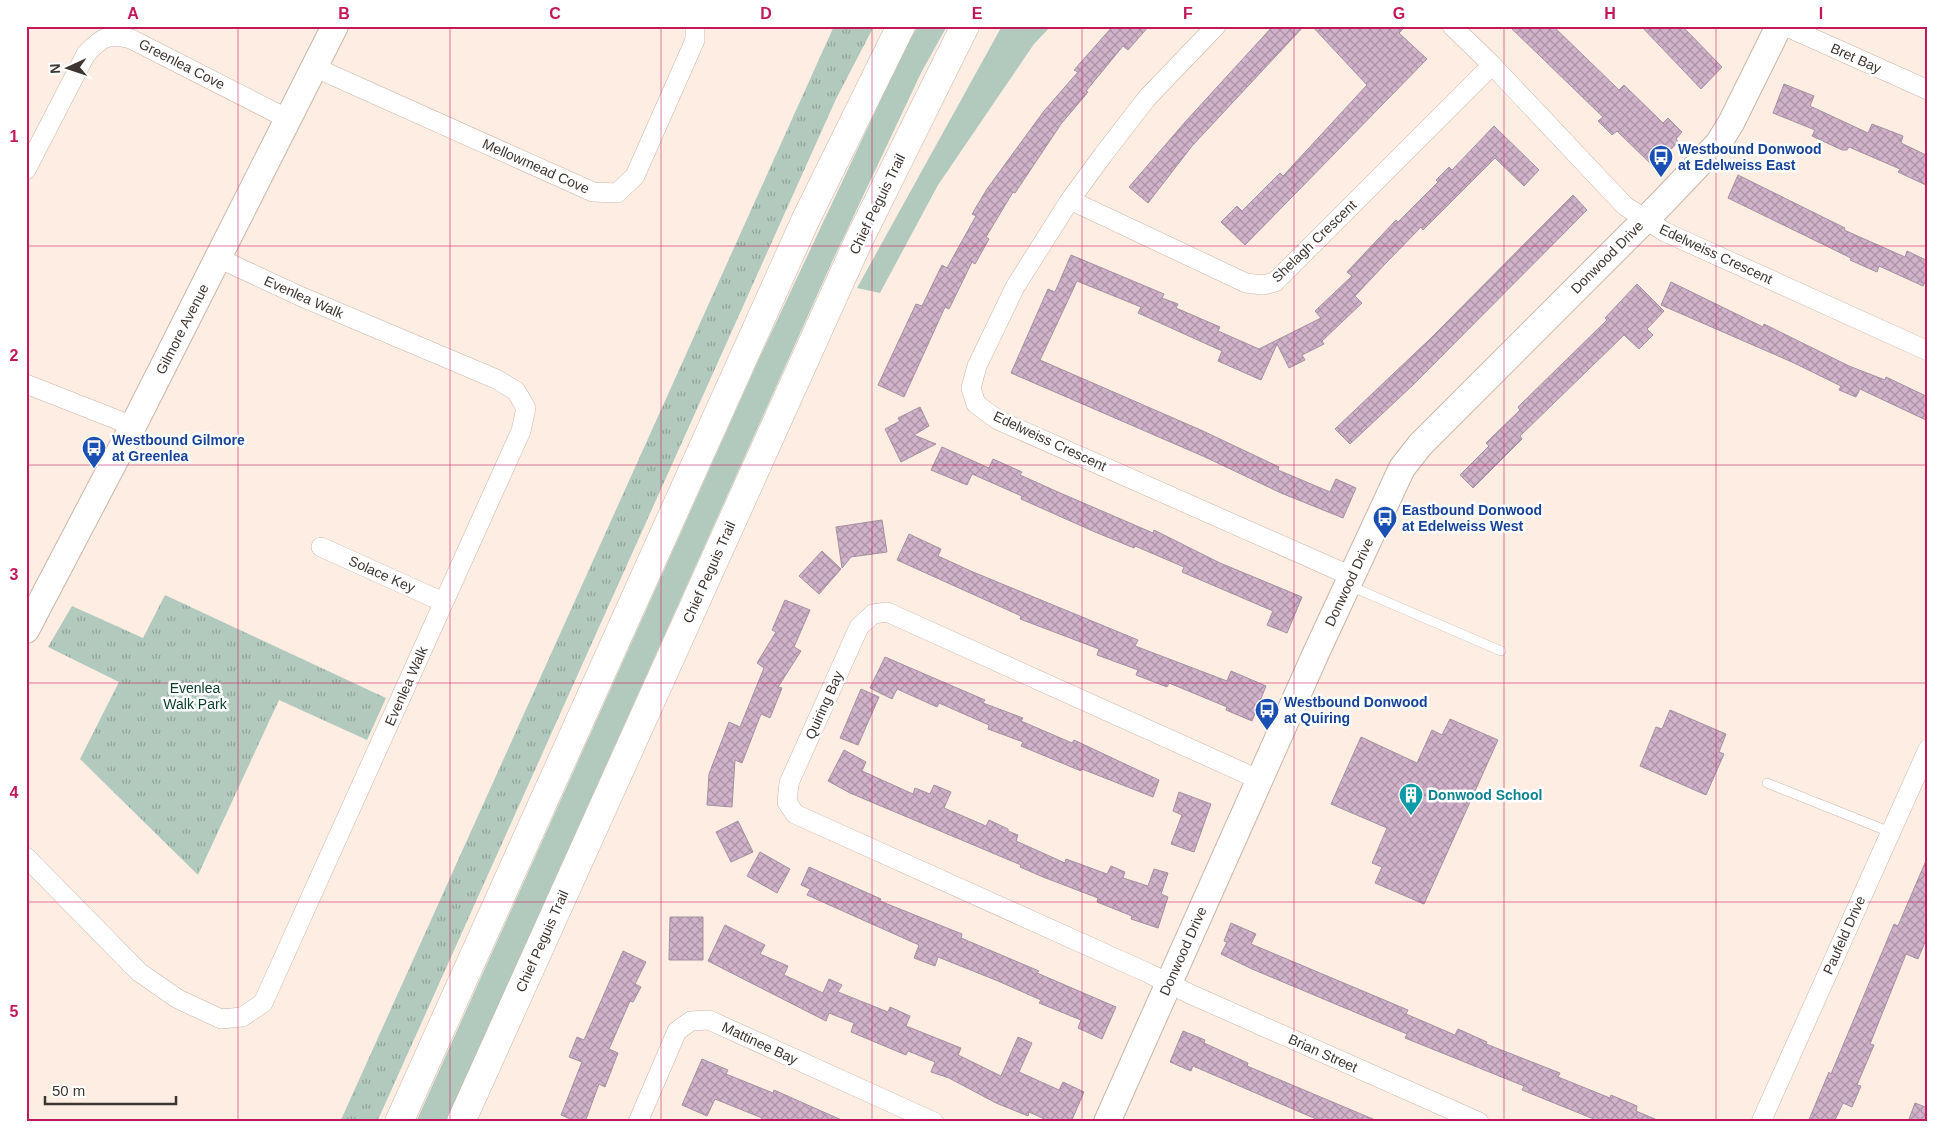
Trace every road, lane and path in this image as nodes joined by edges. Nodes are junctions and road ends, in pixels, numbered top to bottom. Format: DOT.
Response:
graph roads {
  1 [pos="335,26"];
  2 [pos="695,26"];
  3 [pos="902,26"];
  4 [pos="965,26"];
  5 [pos="1216,26"];
  6 [pos="1452,26"];
  7 [pos="1779,26"];
  8 [pos="1785,26"];
  9 [pos="1492,64"];
  10 [pos="314,67"];
  11 [pos="1928,90"];
  12 [pos="288,119"];
  13 [pos="26,170"];
  14 [pos="1070,200"];
  15 [pos="1645,218"];
  16 [pos="218,258"];
  17 [pos="1928,351"];
  18 [pos="26,384"];
  19 [pos="132,426"];
  20 [pos="321,547"];
  21 [pos="1349,580"];
  22 [pos="443,602"];
  23 [pos="29,619"];
  24 [pos="1500,650"];
  25 [pos="1928,749"];
  26 [pos="1260,780"];
  27 [pos="1766,783"];
  28 [pos="1890,832"];
  29 [pos="26,856"];
  30 [pos="1168,984"];
  31 [pos="399,1122"];
  32 [pos="461,1122"];
  33 [pos="638,1122"];
  34 [pos="934,1122"];
  35 [pos="1106,1122"];
  36 [pos="1479,1122"];
  37 [pos="1760,1122"];
  1 -- 10 [label="street, Gilmore Avenue"];
  2 -- 10 [label="street, Mellowmead Cove"];
  3 -- 31 [label="main road"];
  4 -- 32 [label="main road, Chief Peguis Trail"];
  5 -- 14 [label="street, Edelweiss Crescent"];
  6 -- 9 [label="street, Edelweiss Crescent"];
  7 -- 15 [label="street, Donwood Drive"];
  8 -- 11 [label="street, Bret Bay"];
  9 -- 14 [label="street, Shelagh Crescent"];
  9 -- 15 [label="street, Edelweiss Crescent"];
  10 -- 12 [label="street, Gilmore Avenue"];
  12 -- 13 [label="street, Greenlea Cove"];
  12 -- 16 [label="street, Gilmore Avenue"];
  14 -- 21 [label="street, Edelweiss Crescent"];
  15 -- 17 [label="street, Edelweiss Crescent"];
  15 -- 21 [label="street, Donwood Drive"];
  16 -- 19 [label="street, Gilmore Avenue"];
  16 -- 22 [label="street, Evenlea Walk"];
  18 -- 19 [label="street"];
  19 -- 23 [label="street, Gilmore Avenue"];
  20 -- 22 [label="street, Solace Key"];
  21 -- 24 [label="lane"];
  21 -- 26 [label="street, Donwood Drive"];
  22 -- 29 [label="street, Evenlea Walk"];
  25 -- 28 [label="street, Paufeld Drive"];
  26 -- 30 [label="street, Donwood Drive"];
  26 -- 30 [label="street, Quiring Bay"];
  27 -- 28 [label="lane"];
  28 -- 37 [label="street, Paufeld Drive"];
  30 -- 35 [label="street, Donwood Drive"];
  30 -- 36 [label="street, Brian Street"];
  33 -- 34 [label="street, Mattinee Bay"];
}
